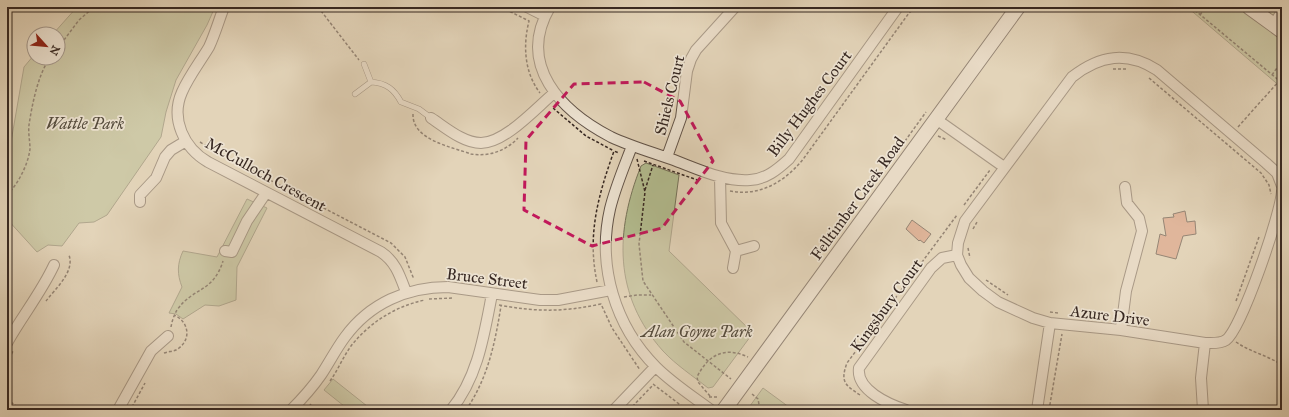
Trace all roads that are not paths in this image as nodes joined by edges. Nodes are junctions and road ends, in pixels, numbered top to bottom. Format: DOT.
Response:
graph roads {
  1 [pos="224,7"];
  2 [pos="527,7"];
  3 [pos="735,7"];
  4 [pos="898,7"];
  5 [pos="1018,7"];
  6 [pos="1249,7"];
  7 [pos="547,11"];
  8 [pos="1282,12"];
  9 [pos="1278,28"];
  10 [pos="364,64"];
  11 [pos="371,82"];
  12 [pos="554,93"];
  13 [pos="355,94"];
  14 [pos="431,118"];
  15 [pos="933,124"];
  16 [pos="186,141"];
  17 [pos="634,147"];
  18 [pos="666,157"];
  19 [pos="1004,167"];
  20 [pos="720,177"];
  21 [pos="1282,186"];
  22 [pos="1125,187"];
  23 [pos="1282,191"];
  24 [pos="266,193"];
  25 [pos="140,202"];
  26 [pos="754,246"];
  27 [pos="226,251"];
  28 [pos="736,251"];
  29 [pos="957,256"];
  30 [pos="54,265"];
  31 [pos="733,268"];
  32 [pos="611,290"];
  33 [pos="406,292"];
  34 [pos="491,299"];
  35 [pos="1050,323"];
  36 [pos="1121,330"];
  37 [pos="168,336"];
  38 [pos="1205,343"];
  39 [pos="7,344"];
  40 [pos="655,367"];
  41 [pos="118,410"];
  42 [pos="291,410"];
  43 [pos="451,410"];
  44 [pos="614,410"];
  45 [pos="711,410"];
  46 [pos="724,410"];
  47 [pos="906,410"];
  48 [pos="1037,410"];
  49 [pos="1203,410"];
  1 -- 16 [label="street, McCulloch Crescent"];
  2 -- 7 [label="street"];
  3 -- 18 [label="street, Shiels Court"];
  4 -- 20 [label="street, Billy Hughes Court"];
  5 -- 15 [label="main road, Felltimber Creek Road"];
  6 -- 9 [label="main road"];
  7 -- 12 [label="street, Billy Hughes Court"];
  8 -- 9 [label="street"];
  10 -- 11 [label="lane"];
  11 -- 13 [label="lane"];
  11 -- 14 [label="lane"];
  12 -- 14 [label="street"];
  12 -- 17 [label="street, Billy Hughes Court"];
  15 -- 19 [label="street"];
  15 -- 46 [label="main road, Felltimber Creek Road"];
  16 -- 24 [label="street, McCulloch Crescent"];
  16 -- 25 [label="street"];
  17 -- 18 [label="street, Billy Hughes Court"];
  17 -- 32 [label="street"];
  18 -- 20 [label="street, Billy Hughes Court"];
  19 -- 21 [label="street"];
  19 -- 29 [label="street"];
  20 -- 28 [label="street"];
  22 -- 36 [label="street"];
  23 -- 38 [label="street, Azure Drive"];
  24 -- 27 [label="street"];
  24 -- 33 [label="street, McCulloch Crescent"];
  26 -- 28 [label="street"];
  28 -- 31 [label="street"];
  29 -- 35 [label="street, Azure Drive"];
  29 -- 47 [label="street, Kingsbury Court"];
  30 -- 39 [label="street"];
  32 -- 34 [label="street, Bruce Street"];
  32 -- 40 [label="street"];
  33 -- 34 [label="street, Bruce Street"];
  33 -- 42 [label="street, Bruce Street"];
  34 -- 43 [label="street"];
  35 -- 36 [label="street, Azure Drive"];
  35 -- 48 [label="street"];
  36 -- 38 [label="street, Azure Drive"];
  37 -- 41 [label="street"];
  38 -- 49 [label="street"];
  40 -- 44 [label="street"];
  40 -- 45 [label="street"];
}
